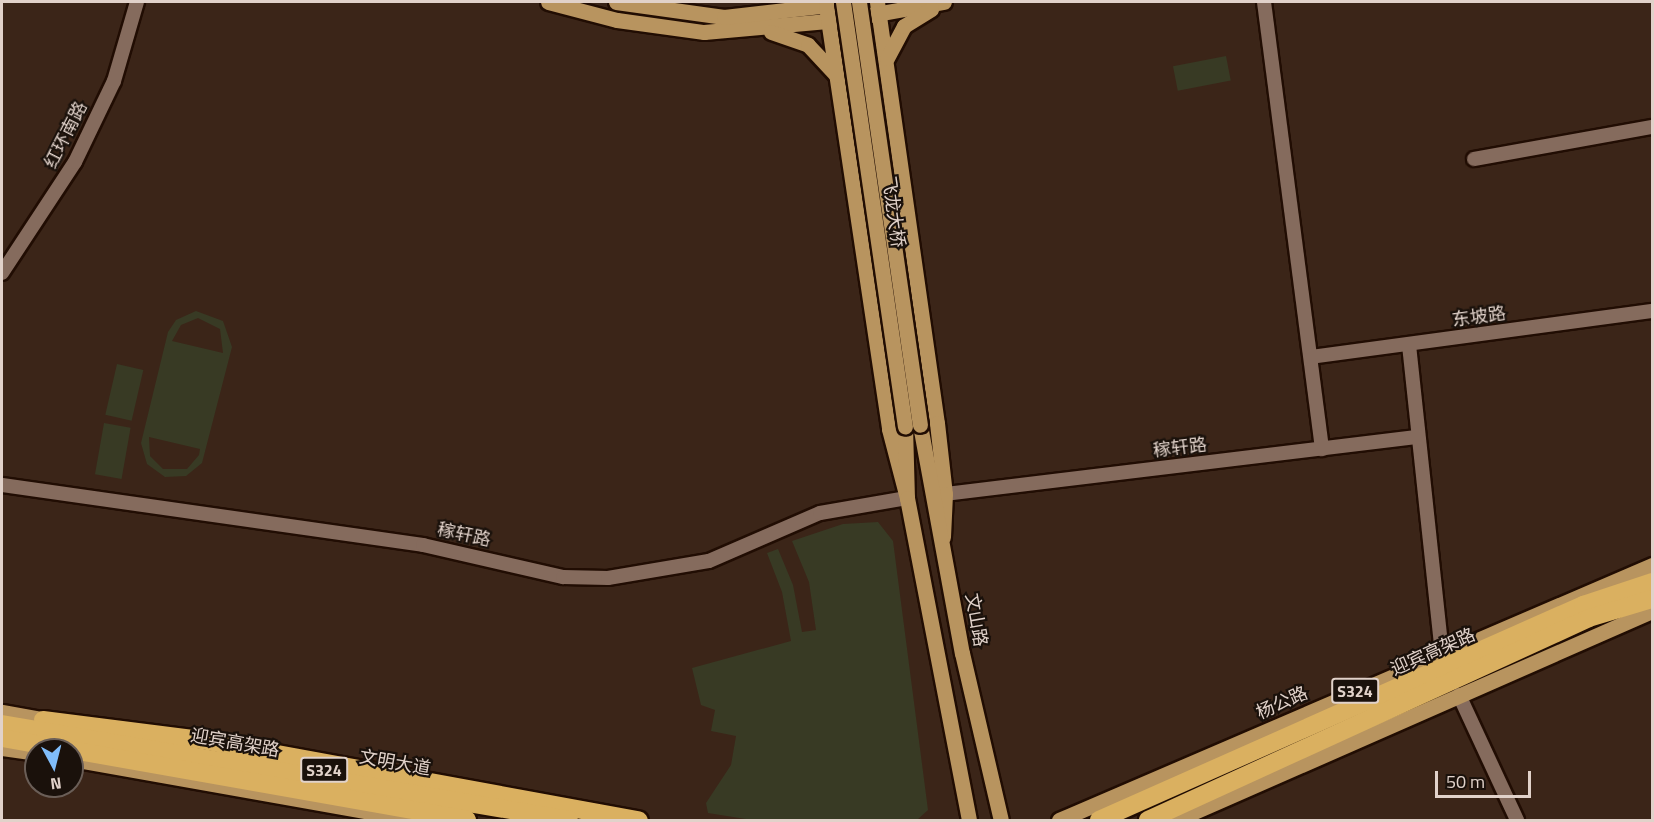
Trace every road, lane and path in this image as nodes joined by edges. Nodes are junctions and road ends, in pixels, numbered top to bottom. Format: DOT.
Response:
graph roads {
  1 [pos="137,2"];
  2 [pos="548,2"];
  3 [pos="616,2"];
  4 [pos="843,2"];
  5 [pos="857,2"];
  6 [pos="945,2"];
  7 [pos="1264,2"];
  8 [pos="878,8"];
  9 [pos="827,14"];
  10 [pos="762,30"];
  11 [pos="886,64"];
  12 [pos="837,77"];
  13 [pos="1653,127"];
  14 [pos="1474,159"];
  15 [pos="2,273"];
  16 [pos="1653,311"];
  17 [pos="1409,345"];
  18 [pos="1311,357"];
  19 [pos="912,426"];
  20 [pos="1418,437"];
  21 [pos="1323,449"];
  22 [pos="2,485"];
  23 [pos="945,494"];
  24 [pos="908,498"];
  25 [pos="943,537"];
  26 [pos="1653,564"];
  27 [pos="1653,582"];
  28 [pos="1653,598"];
  29 [pos="1653,611"];
  30 [pos="1442,652"];
  31 [pos="1459,695"];
  32 [pos="2,711"];
  33 [pos="43,720"];
  34 [pos="2,724"];
  35 [pos="2,738"];
  36 [pos="24,742"];
  37 [pos="2,748"];
  38 [pos="24,751"];
  39 [pos="84,752"];
  40 [pos="84,761"];
  41 [pos="416,820"];
  42 [pos="467,820"];
  43 [pos="569,820"];
  44 [pos="605,820"];
  45 [pos="639,820"];
  46 [pos="969,820"];
  47 [pos="1001,820"];
  48 [pos="1059,820"];
  49 [pos="1099,820"];
  50 [pos="1148,820"];
  51 [pos="1176,820"];
  52 [pos="1517,820"];
  1 -- 15 [label="street, 红环南路"];
  2 -- 10 [label="main road"];
  3 -- 9 [label="main road"];
  4 -- 19 [label="main road, 飞龙大桥, bridge"];
  5 -- 9 [label="main road"];
  5 -- 19 [label="main road, 飞龙大桥, bridge"];
  6 -- 8 [label="main road"];
  6 -- 11 [label="main road"];
  7 -- 18 [label="street"];
  8 -- 9 [label="main road"];
  8 -- 11 [label="main road"];
  9 -- 10 [label="main road"];
  9 -- 12 [label="main road"];
  10 -- 12 [label="main road"];
  11 -- 23 [label="main road"];
  12 -- 24 [label="main road"];
  13 -- 14 [label="street"];
  16 -- 17 [label="street, 东坡路"];
  17 -- 18 [label="street, 东坡路"];
  17 -- 20 [label="street"];
  18 -- 21 [label="street"];
  19 -- 24 [label="main road"];
  19 -- 25 [label="main road, 文山路"];
  20 -- 21 [label="street, 稼轩路"];
  20 -- 30 [label="street"];
  21 -- 23 [label="street, 稼轩路"];
  22 -- 24 [label="street, 稼轩路"];
  23 -- 25 [label="main road"];
  24 -- 46 [label="main road"];
  25 -- 47 [label="main road, 文山路"];
  26 -- 30 [label="main road, 杨公路 / S324"];
  27 -- 49 [label="highway, 迎宾高架路"];
  28 -- 50 [label="highway, 迎宾高架路"];
  29 -- 31 [label="main road, S324"];
  30 -- 48 [label="main road, 杨公路 / S324"];
  31 -- 51 [label="main road, S324"];
  31 -- 52 [label="street"];
  32 -- 33 [label="main road, 文明大道 / S324"];
  33 -- 44 [label="main road, 文明大道 / S324"];
  33 -- 45 [label="highway"];
  34 -- 43 [label="highway, 迎宾高架路"];
  35 -- 36 [label="highway, 迎宾高架路"];
  37 -- 38 [label="main road"];
  39 -- 42 [label="highway, 迎宾高架路"];
  40 -- 41 [label="main road, S324"];
}
